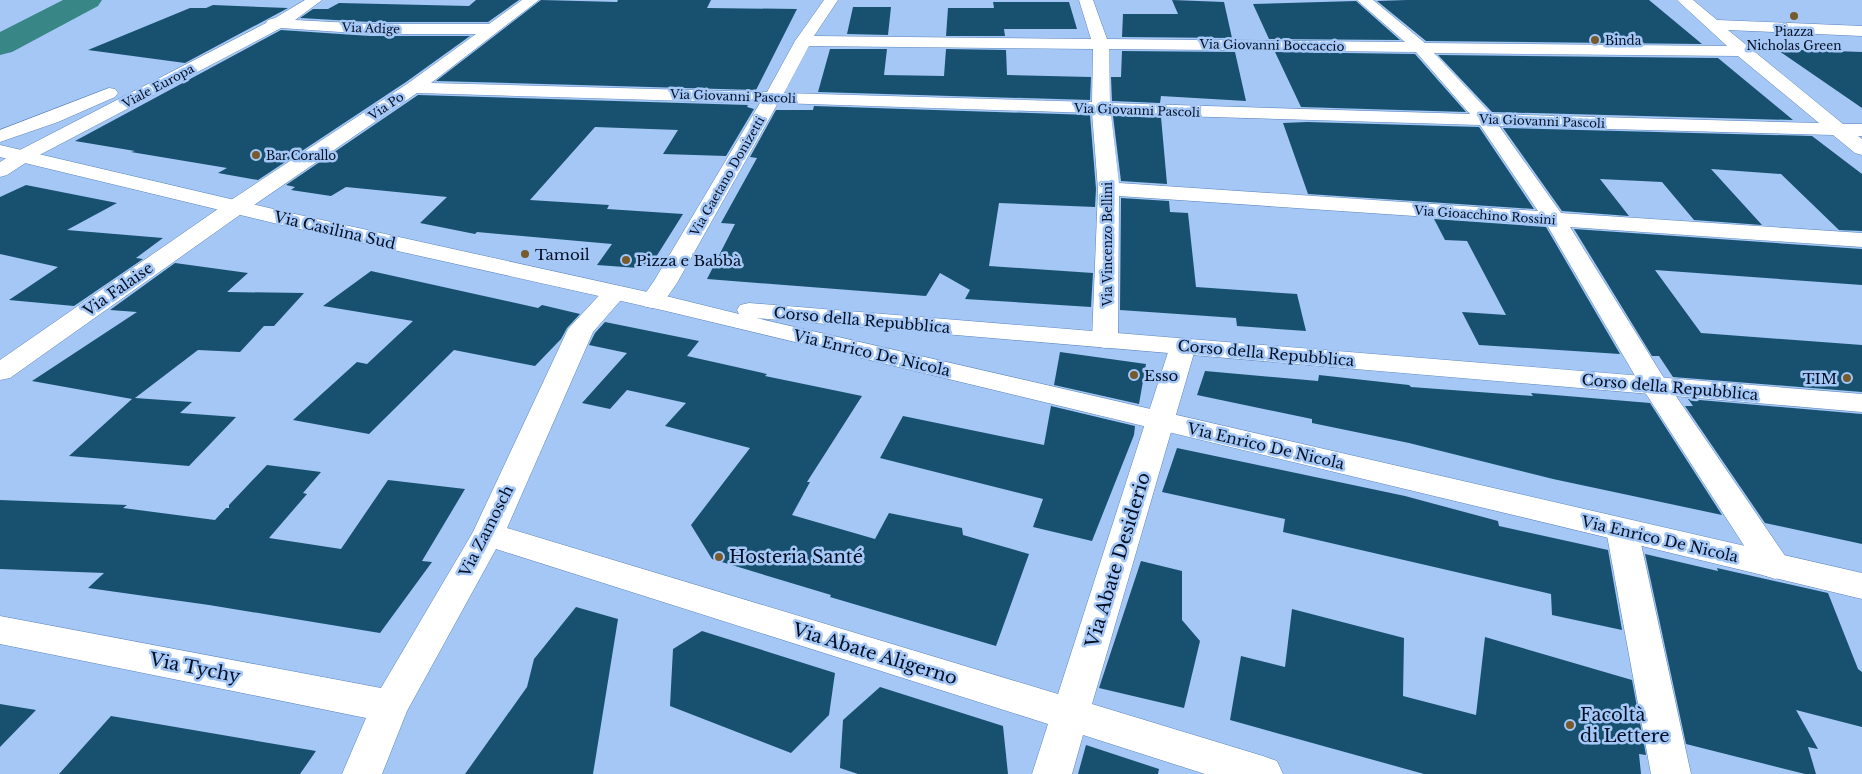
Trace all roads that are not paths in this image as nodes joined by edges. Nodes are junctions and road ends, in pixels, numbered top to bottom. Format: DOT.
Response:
graph roads {
  1 [pos="290,0"];
  2 [pos="315,0"];
  3 [pos="532,0"];
  4 [pos="831,0"];
  5 [pos="1086,0"];
  6 [pos="1364,0"];
  7 [pos="1684,0"];
  8 [pos="250,22"];
  9 [pos="277,24"];
  10 [pos="1713,25"];
  11 [pos="492,29"];
  12 [pos="1862,31"];
  13 [pos="803,40"];
  14 [pos="1101,44"];
  15 [pos="1420,47"];
  16 [pos="1742,50"];
  17 [pos="413,88"];
  18 [pos="773,97"];
  19 [pos="1101,109"];
  20 [pos="1486,120"];
  21 [pos="1838,130"];
  22 [pos="1862,130"];
  23 [pos="0,136"];
  24 [pos="1862,149"];
  25 [pos="0,151"];
  26 [pos="23,156"];
  27 [pos="0,171"];
  28 [pos="1109,189"];
  29 [pos="236,207"];
  30 [pos="1555,220"];
  31 [pos="1862,240"];
  32 [pos="615,293"];
  33 [pos="661,302"];
  34 [pos="848,318"];
  35 [pos="1105,340"];
  36 [pos="835,345"];
  37 [pos="1183,346"];
  38 [pos="0,372"];
  39 [pos="1655,386"];
  40 [pos="1862,403"];
  41 [pos="1160,421"];
  42 [pos="1622,530"];
  43 [pos="488,534"];
  44 [pos="1775,566"];
  45 [pos="1862,586"];
  46 [pos="0,630"];
  47 [pos="390,706"];
  48 [pos="1070,715"];
  49 [pos="362,774"];
  50 [pos="1052,774"];
  51 [pos="1263,774"];
  52 [pos="1671,774"];
  1 -- 8 [label="street, Viale Europa"];
  2 -- 9 [label="street, Viale Europa"];
  3 -- 11 [label="street, Via Po"];
  4 -- 13 [label="street, Via Gaetano Donizetti"];
  5 -- 14 [label="street, Via Vincenzo Bellini"];
  6 -- 15 [label="street"];
  7 -- 10 [label="street"];
  8 -- 9 [label="street, Via Adige"];
  8 -- 23 [label="street, Viale Europa"];
  9 -- 11 [label="street, Via Adige"];
  9 -- 26 [label="street, Viale Europa"];
  10 -- 12 [label="street"];
  10 -- 16 [label="street"];
  11 -- 17 [label="street, Via Po"];
  13 -- 14 [label="street, Via Giovanni Boccaccio"];
  13 -- 18 [label="street, Via Gaetano Donizetti"];
  14 -- 15 [label="street, Via Giovanni Boccaccio"];
  14 -- 19 [label="street, Via Vincenzo Bellini"];
  15 -- 16 [label="street, Via Giovanni Boccaccio"];
  15 -- 20 [label="street"];
  16 -- 21 [label="street"];
  17 -- 18 [label="street, Via Giovanni Pascoli"];
  17 -- 29 [label="street, Via Po"];
  18 -- 19 [label="street, Via Giovanni Pascoli"];
  18 -- 33 [label="street, Via Gaetano Donizetti"];
  19 -- 20 [label="street, Via Giovanni Pascoli"];
  19 -- 28 [label="street, Via Vincenzo Bellini"];
  20 -- 21 [label="street, Via Giovanni Pascoli"];
  20 -- 30 [label="street"];
  21 -- 22 [label="street, Via Giovanni Pascoli"];
  21 -- 24 [label="street"];
  25 -- 26 [label="street, Via Casilina Sud"];
  26 -- 27 [label="street, Viale Europa"];
  26 -- 29 [label="street, Via Casilina Sud"];
  28 -- 30 [label="street, Via Gioacchino Rossini"];
  28 -- 35 [label="street, Via Vincenzo Bellini"];
  29 -- 32 [label="street, Via Casilina Sud"];
  29 -- 38 [label="street, Via Falaise"];
  30 -- 31 [label="street, Via Gioacchino Rossini"];
  30 -- 39 [label="street"];
  32 -- 33 [label="street, Via Casilina Sud"];
  32 -- 43 [label="street, Via Zamosch"];
  33 -- 34 [label="street, Corso della Repubblica"];
  33 -- 36 [label="street, Via Enrico De Nicola"];
  34 -- 35 [label="street, Corso della Repubblica"];
  34 -- 36 [label="street"];
  35 -- 37 [label="street, Corso della Repubblica"];
  36 -- 41 [label="street, Via Enrico De Nicola"];
  37 -- 39 [label="street, Corso della Repubblica"];
  37 -- 41 [label="street, Via Abate Desiderio"];
  39 -- 40 [label="street, Corso della Repubblica"];
  39 -- 44 [label="street"];
  41 -- 42 [label="street, Via Enrico De Nicola"];
  41 -- 48 [label="street, Via Abate Desiderio"];
  42 -- 44 [label="street, Via Enrico De Nicola"];
  42 -- 52 [label="street"];
  43 -- 47 [label="street, Via Zamosch"];
  43 -- 48 [label="street, Via Abate Aligerno"];
  44 -- 45 [label="street, Via Enrico De Nicola"];
  46 -- 47 [label="street, Via Tychy"];
  47 -- 49 [label="street, Via Zamosch"];
  48 -- 50 [label="street, Via Abate Desiderio"];
  48 -- 51 [label="street, Via Abate Aligerno"];
}
